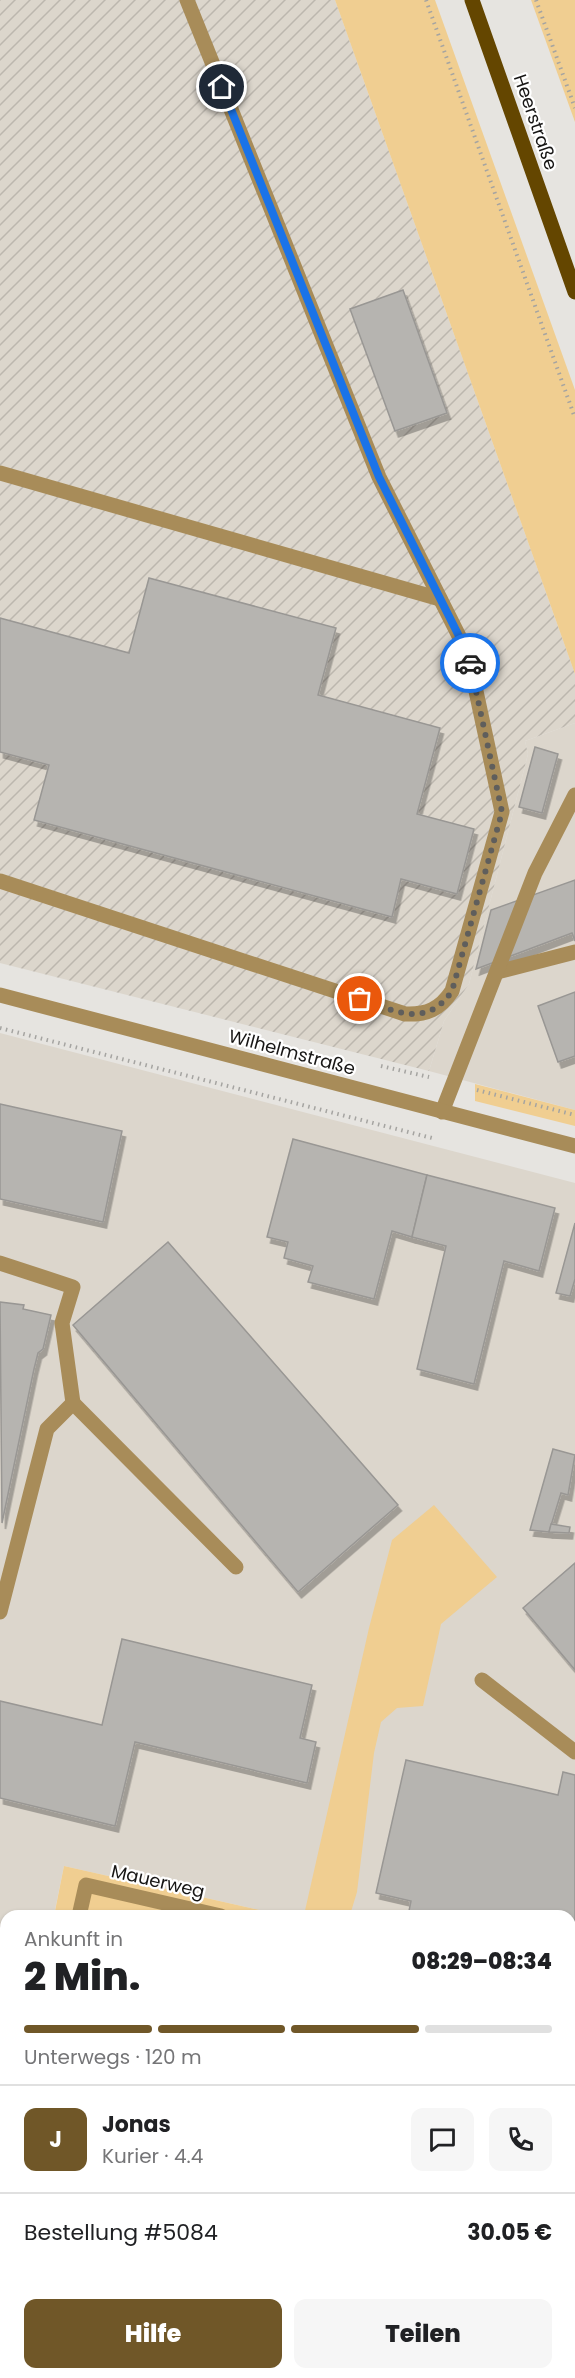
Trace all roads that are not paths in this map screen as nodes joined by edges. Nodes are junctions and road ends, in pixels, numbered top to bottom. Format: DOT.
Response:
graph roads {
  1 [pos="187,0"];
  2 [pos="472,0"];
  3 [pos="575,292"];
  4 [pos="0,473"];
  5 [pos="440,599"];
  6 [pos="575,795"];
  7 [pos="0,881"];
  8 [pos="575,952"];
  9 [pos="497,972"];
  10 [pos="0,995"];
  11 [pos="442,1112"];
  12 [pos="575,1146"];
  13 [pos="0,1263"];
  14 [pos="72,1403"];
  15 [pos="236,1567"];
  16 [pos="0,1612"];
  17 [pos="482,1680"];
  18 [pos="575,1752"];
  19 [pos="80,1910"];
  20 [pos="195,1910"];
  1 -- 5 [label="street"];
  2 -- 3 [label="main road, Heerstraße"];
  4 -- 5 [label="street"];
  5 -- 7 [label="street"];
  6 -- 9 [label="street"];
  8 -- 9 [label="street"];
  9 -- 11 [label="street"];
  10 -- 11 [label="street, Wilhelmstraße"];
  11 -- 12 [label="street, Wilhelmstraße"];
  13 -- 14 [label="street"];
  14 -- 15 [label="street"];
  14 -- 16 [label="street"];
  17 -- 18 [label="street"];
  19 -- 20 [label="street, Mauerweg"];
}
